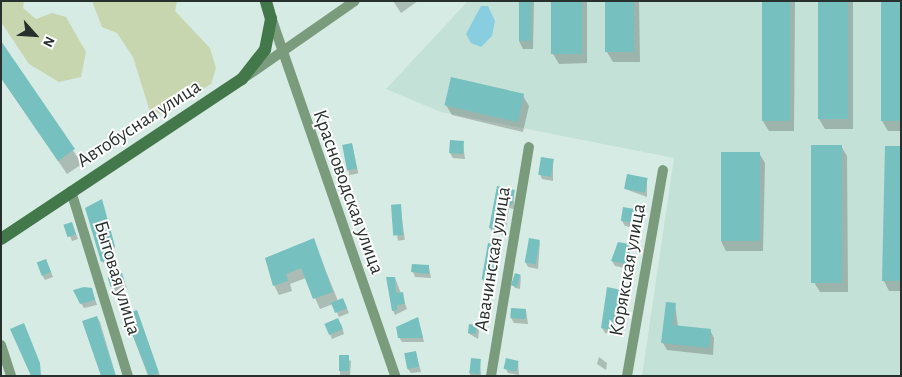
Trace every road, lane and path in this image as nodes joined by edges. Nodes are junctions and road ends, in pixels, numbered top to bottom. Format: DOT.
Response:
graph roads {
  1 [pos="266,1"];
  2 [pos="355,1"];
  3 [pos="271,19"];
  4 [pos="281,55"];
  5 [pos="242,79"];
  6 [pos="529,148"];
  7 [pos="663,170"];
  8 [pos="71,191"];
  9 [pos="1,239"];
  10 [pos="1,345"];
  11 [pos="11,376"];
  12 [pos="128,376"];
  13 [pos="395,376"];
  14 [pos="491,376"];
  15 [pos="627,376"];
  1 -- 3 [label="street"];
  2 -- 4 [label="street"];
  3 -- 4 [label="street, Красноводская улица"];
  3 -- 5 [label="street, Автобусная улица"];
  4 -- 5 [label="street"];
  4 -- 13 [label="street, Красноводская улица"];
  5 -- 8 [label="street, Автобусная улица"];
  6 -- 14 [label="street, Авачинская улица"];
  7 -- 15 [label="street, Корякская улица"];
  8 -- 9 [label="street, Автобусная улица"];
  8 -- 12 [label="street, Бытовая улица"];
  10 -- 11 [label="street"];
}
